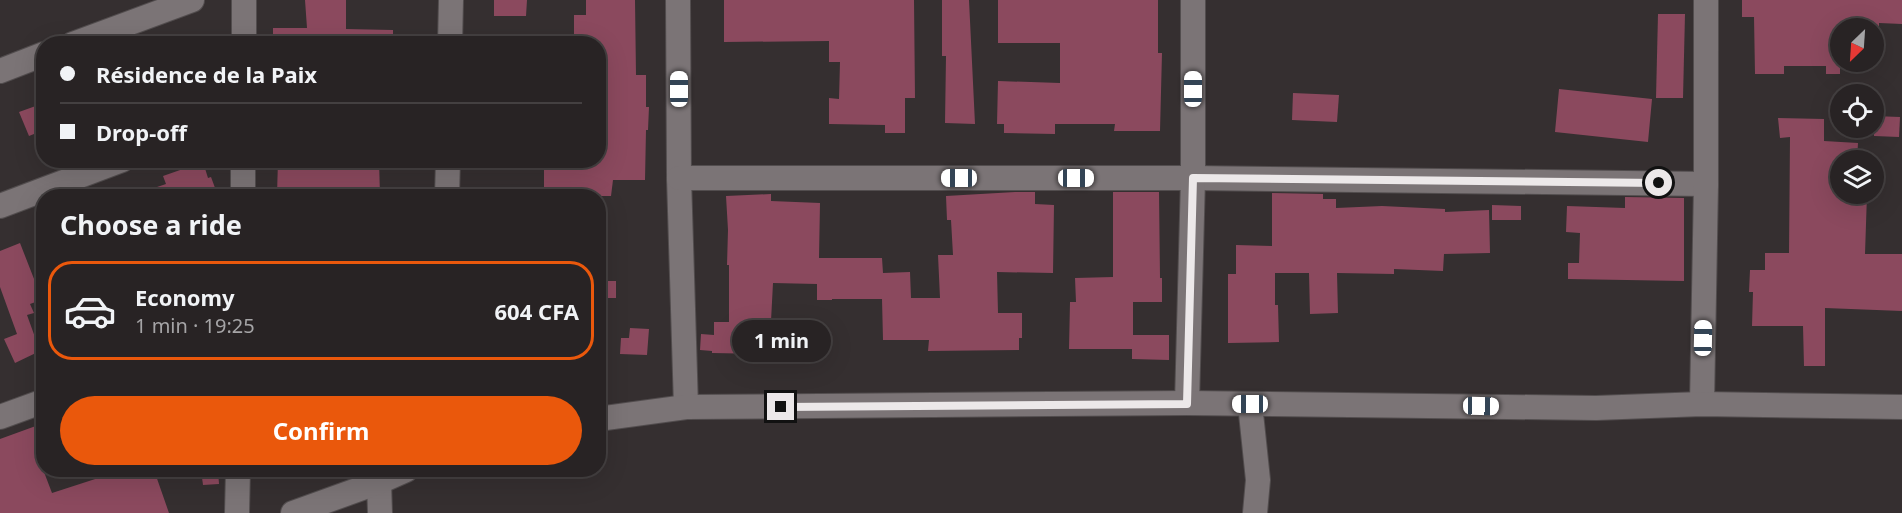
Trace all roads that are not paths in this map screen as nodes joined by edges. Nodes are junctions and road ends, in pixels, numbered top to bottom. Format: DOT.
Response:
graph roads {
  1 [pos="192,0"];
  2 [pos="244,0"];
  3 [pos="451,0"];
  4 [pos="678,0"];
  5 [pos="1193,0"];
  6 [pos="1706,0"];
  7 [pos="146,8"];
  8 [pos="89,36"];
  9 [pos="244,36"];
  10 [pos="450,36"];
  11 [pos="36,57"];
  12 [pos="0,70"];
  13 [pos="101,168"];
  14 [pos="243,168"];
  15 [pos="448,168"];
  16 [pos="679,178"];
  17 [pos="1193,178"];
  18 [pos="1706,184"];
  19 [pos="45,189"];
  20 [pos="243,189"];
  21 [pos="447,189"];
  22 [pos="36,192"];
  23 [pos="0,206"];
  24 [pos="36,404"];
  25 [pos="1187,404"];
  26 [pos="1250,404"];
  27 [pos="1702,404"];
  28 [pos="686,407"];
  29 [pos="1902,407"];
  30 [pos="0,417"];
  31 [pos="606,417"];
  32 [pos="238,477"];
  33 [pos="390,477"];
  34 [pos="379,482"];
  35 [pos="237,513"];
  36 [pos="293,513"];
  37 [pos="380,513"];
  38 [pos="1255,513"];
  1 -- 7 [label="street"];
  2 -- 9 [label="street"];
  3 -- 10 [label="street"];
  4 -- 16 [label="street"];
  5 -- 17 [label="street"];
  6 -- 18 [label="street"];
  7 -- 8 [label="street"];
  11 -- 12 [label="street"];
  13 -- 19 [label="street"];
  14 -- 20 [label="street"];
  15 -- 21 [label="street"];
  16 -- 17 [label="street"];
  16 -- 28 [label="street"];
  17 -- 18 [label="street"];
  17 -- 25 [label="street"];
  18 -- 27 [label="street"];
  22 -- 23 [label="street"];
  24 -- 30 [label="street"];
  25 -- 26 [label="street"];
  25 -- 28 [label="street"];
  26 -- 27 [label="street"];
  26 -- 38 [label="street"];
  27 -- 29 [label="street"];
  28 -- 31 [label="street"];
  32 -- 35 [label="street"];
  33 -- 34 [label="street"];
  34 -- 36 [label="street"];
  34 -- 37 [label="street"];
}
